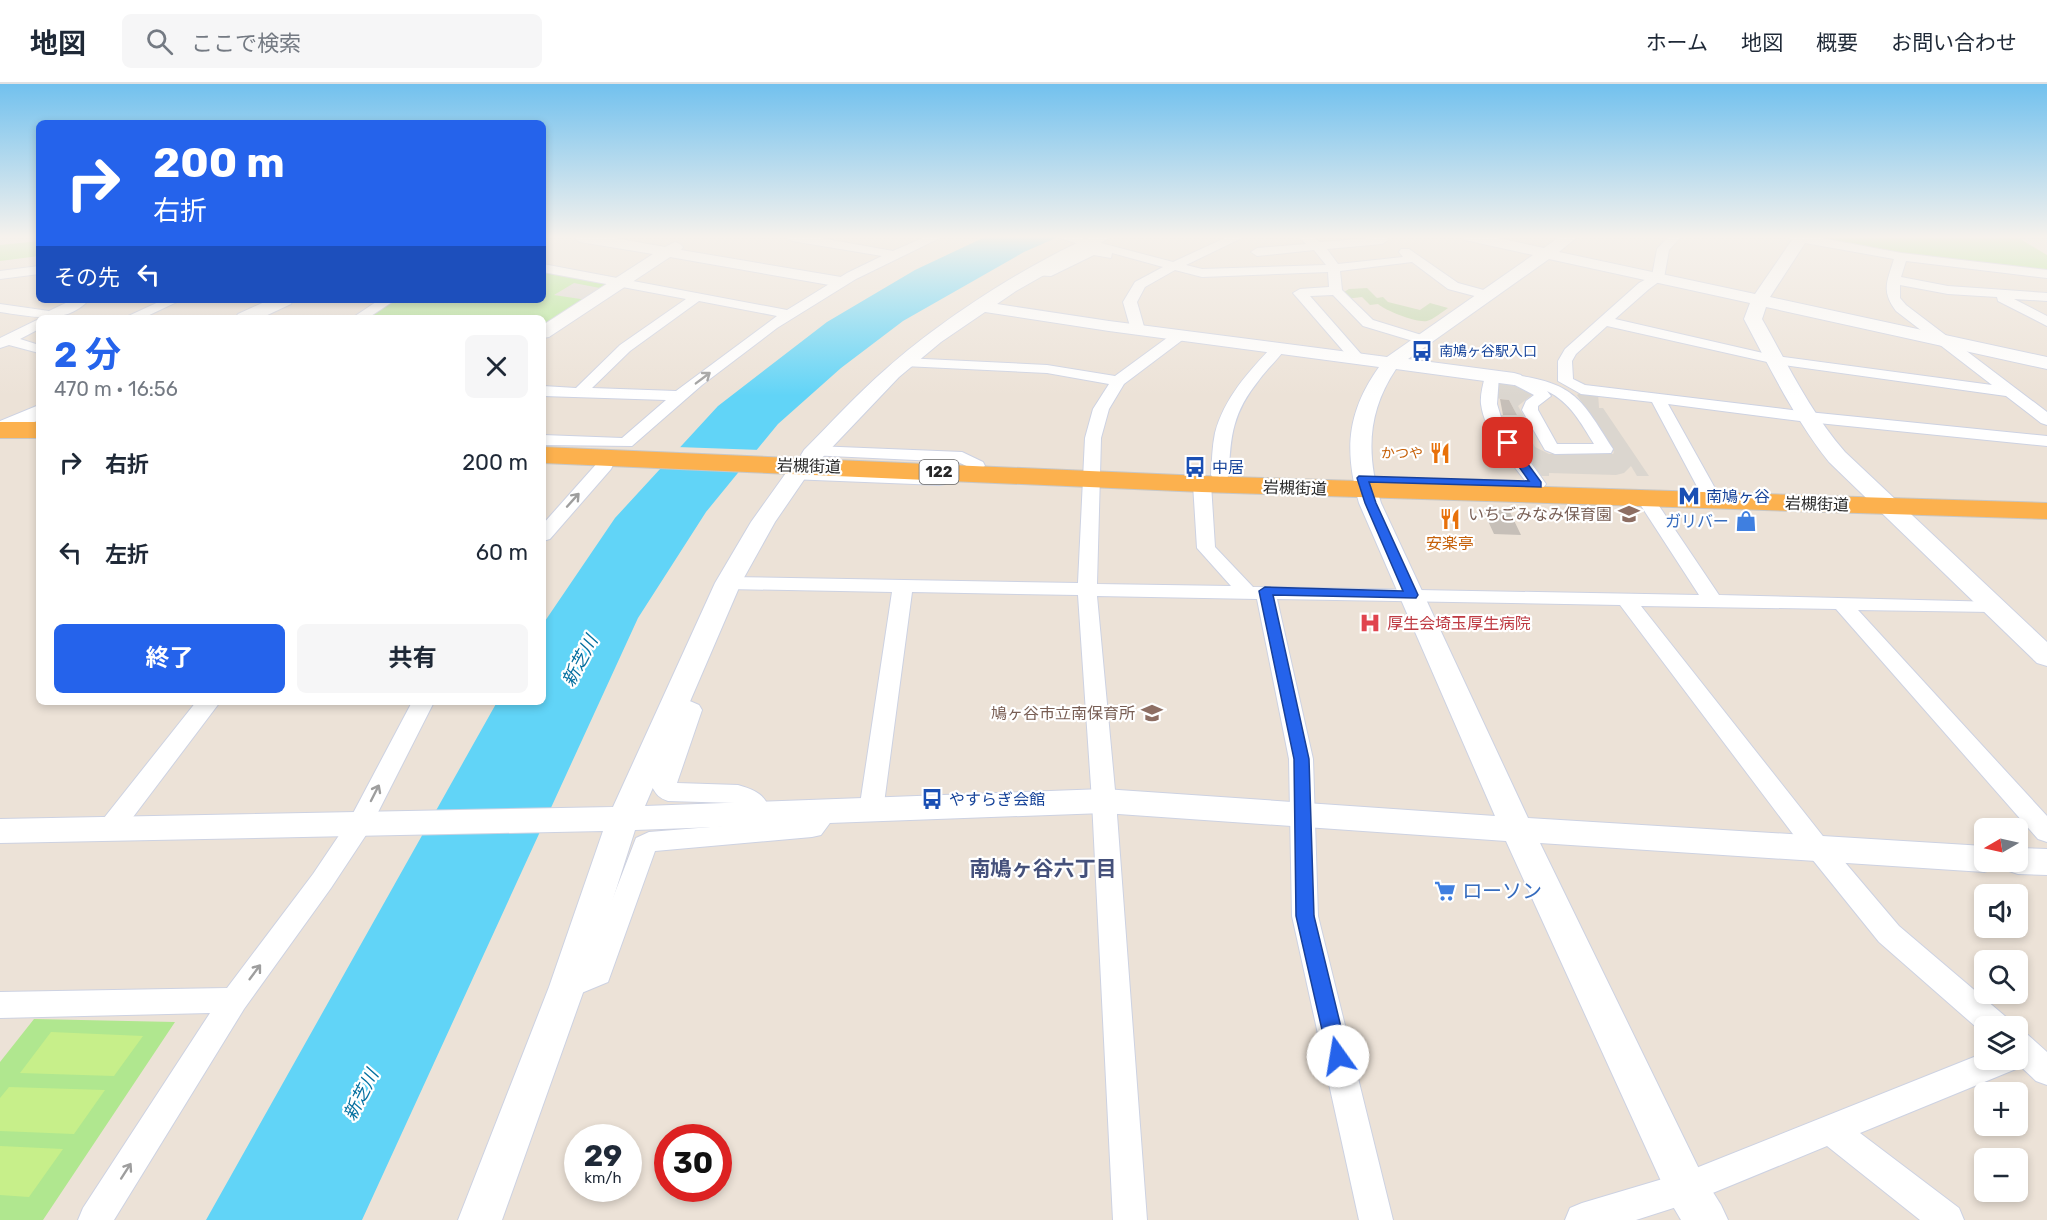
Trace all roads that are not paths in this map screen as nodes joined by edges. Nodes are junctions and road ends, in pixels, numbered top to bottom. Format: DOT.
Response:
graph roads {
  1 [pos="609,290"];
  2 [pos="665,290"];
  3 [pos="828,290"];
  4 [pos="1006,290"];
  5 [pos="1136,290"];
  6 [pos="1468,290"];
  7 [pos="1493,290"];
  8 [pos="1639,290"];
  9 [pos="1716,290"];
  10 [pos="1766,290"];
  11 [pos="1893,290"];
  12 [pos="1948,290"];
  13 [pos="1336,291"];
  14 [pos="1997,294"];
  15 [pos="1486,295"];
  16 [pos="698,296"];
  17 [pos="2047,297"];
  18 [pos="1760,299"];
  19 [pos="76,303"];
  20 [pos="167,303"];
  21 [pos="278,303"];
  22 [pos="381,303"];
  23 [pos="979,306"];
  24 [pos="0,308"];
  25 [pos="789,314"];
  26 [pos="51,315"];
  27 [pos="138,315"];
  28 [pos="252,315"];
  29 [pos="363,315"];
  30 [pos="36,316"];
  31 [pos="1603,321"];
  32 [pos="2047,322"];
  33 [pos="36,323"];
  34 [pos="1138,330"];
  35 [pos="546,331"];
  36 [pos="1180,335"];
  37 [pos="1941,339"];
  38 [pos="1423,340"];
  39 [pos="4,342"];
  40 [pos="36,348"];
  41 [pos="1279,348"];
  42 [pos="1356,357"];
  43 [pos="1776,360"];
  44 [pos="904,362"];
  45 [pos="1392,362"];
  46 [pos="2047,363"];
  47 [pos="1492,376"];
  48 [pos="1514,379"];
  49 [pos="1118,381"];
  50 [pos="546,391"];
  51 [pos="580,392"];
  52 [pos="2011,392"];
  53 [pos="678,396"];
  54 [pos="1542,396"];
  55 [pos="1658,398"];
  56 [pos="1573,399"];
  57 [pos="36,413"];
  58 [pos="1808,417"];
  59 [pos="2047,420"];
  60 [pos="0,430"];
  61 [pos="36,430"];
  62 [pos="0,438"];
  63 [pos="36,438"];
  64 [pos="546,440"];
  65 [pos="2047,441"];
  66 [pos="546,447"];
  67 [pos="546,455"];
  68 [pos="629,455"];
  69 [pos="546,462"];
  70 [pos="799,463"];
  71 [pos="1092,475"];
  72 [pos="1211,479"];
  73 [pos="1364,484"];
  74 [pos="1537,484"];
  75 [pos="1707,490"];
  76 [pos="1645,498"];
  77 [pos="1882,501"];
  78 [pos="2047,502"];
  79 [pos="2047,511"];
  80 [pos="546,532"];
  81 [pos="728,583"];
  82 [pos="903,586"];
  83 [pos="1088,590"];
  84 [pos="1256,591"];
  85 [pos="1411,595"];
  86 [pos="1626,600"];
  87 [pos="1713,601"];
  88 [pos="1841,603"];
  89 [pos="1992,606"];
  90 [pos="2038,640"];
  91 [pos="2047,657"];
  92 [pos="676,702"];
  93 [pos="206,705"];
  94 [pos="422,705"];
  95 [pos="1104,801"];
  96 [pos="871,811"];
  97 [pos="826,812"];
  98 [pos="761,814"];
  99 [pos="1302,816"];
  100 [pos="614,819"];
  101 [pos="366,825"];
  102 [pos="1517,829"];
  103 [pos="109,830"];
  104 [pos="0,831"];
  105 [pos="2047,832"];
  106 [pos="1817,847"];
  107 [pos="1974,858"];
  108 [pos="2028,861"];
  109 [pos="2047,862"];
  110 [pos="567,987"];
  111 [pos="234,999"];
  112 [pos="0,1005"];
  113 [pos="1983,1016"];
  114 [pos="2028,1059"];
  115 [pos="1974,1070"];
  116 [pos="2047,1071"];
  117 [pos="1831,1130"];
  118 [pos="1686,1188"];
  119 [pos="95,1220"];
  120 [pos="480,1220"];
  121 [pos="1131,1220"];
  122 [pos="1376,1220"];
  123 [pos="1582,1220"];
  124 [pos="1706,1220"];
  125 [pos="1947,1220"];
  1 -- 35 [label="street"];
  2 -- 16 [label="street"];
  3 -- 25 [label="street"];
  4 -- 23 [label="street"];
  5 -- 34 [label="street"];
  6 -- 15 [label="street"];
  7 -- 15 [label="street"];
  8 -- 31 [label="street"];
  9 -- 18 [label="street"];
  10 -- 18 [label="street"];
  11 -- 37 [label="street"];
  12 -- 14 [label="street"];
  13 -- 38 [label="street"];
  13 -- 42 [label="street"];
  14 -- 17 [label="street"];
  14 -- 32 [label="street"];
  15 -- 38 [label="street"];
  16 -- 25 [label="street"];
  16 -- 51 [label="street"];
  18 -- 37 [label="street"];
  18 -- 43 [label="street"];
  19 -- 26 [label="street"];
  20 -- 27 [label="street"];
  21 -- 28 [label="main road"];
  22 -- 29 [label="street"];
  23 -- 34 [label="street"];
  23 -- 44 [label="street"];
  24 -- 30 [label="street"];
  53 -- 25 [label="street, one-way"];
  31 -- 43 [label="street"];
  31 -- 55 [label="street"];
  33 -- 39 [label="street"];
  34 -- 36 [label="street"];
  36 -- 41 [label="street"];
  36 -- 49 [label="street"];
  37 -- 46 [label="street"];
  37 -- 52 [label="street"];
  38 -- 45 [label="street"];
  39 -- 40 [label="street"];
  41 -- 42 [label="street"];
  41 -- 72 [label="street"];
  42 -- 45 [label="street"];
  43 -- 52 [label="street"];
  43 -- 58 [label="street"];
  44 -- 49 [label="street"];
  44 -- 70 [label="street"];
  45 -- 47 [label="street"];
  45 -- 73 [label="street"];
  47 -- 48 [label="street"];
  47 -- 74 [label="street"];
  48 -- 54 [label="street"];
  48 -- 56 [label="street"];
  49 -- 71 [label="street"];
  50 -- 51 [label="street"];
  51 -- 53 [label="street"];
  52 -- 59 [label="street"];
  53 -- 64 [label="street"];
  54 -- 56 [label="street"];
  54 -- 56 [label="street"];
  55 -- 58 [label="street"];
  55 -- 75 [label="street"];
  57 -- 60 [label="main road"];
  58 -- 65 [label="street"];
  58 -- 77 [label="street"];
  60 -- 61 [label="highway"];
  62 -- 63 [label="highway"];
  66 -- 68 [label="highway, 岩槻街道 / 122"];
  67 -- 68 [label="highway, 岩槻街道 / 122"];
  68 -- 70 [label="highway, 岩槻街道 / 122"];
  80 -- 69 [label="street, one-way"];
  70 -- 71 [label="highway, 岩槻街道 / 122"];
  70 -- 71 [label="highway, 岩槻街道 / 122"];
  70 -- 81 [label="street"];
  71 -- 72 [label="highway, 岩槻街道 / 122"];
  71 -- 83 [label="street"];
  72 -- 73 [label="highway, 岩槻街道 / 122"];
  72 -- 84 [label="street"];
  73 -- 74 [label="highway, 岩槻街道 / 122"];
  73 -- 76 [label="highway, 岩槻街道 / 122"];
  73 -- 85 [label="street"];
  74 -- 75 [label="highway, 岩槻街道 / 122"];
  75 -- 77 [label="highway, 岩槻街道 / 122"];
  76 -- 77 [label="highway, 岩槻街道 / 122"];
  76 -- 87 [label="street"];
  77 -- 78 [label="highway, 岩槻街道 / 122"];
  77 -- 79 [label="highway, 岩槻街道 / 122"];
  77 -- 89 [label="street"];
  81 -- 82 [label="street"];
  81 -- 92 [label="street"];
  82 -- 83 [label="street"];
  82 -- 96 [label="street"];
  83 -- 84 [label="street"];
  83 -- 95 [label="street"];
  84 -- 85 [label="street"];
  84 -- 99 [label="street"];
  85 -- 86 [label="street"];
  85 -- 102 [label="street"];
  86 -- 87 [label="street"];
  86 -- 106 [label="street"];
  87 -- 88 [label="street"];
  88 -- 89 [label="street"];
  88 -- 105 [label="street"];
  89 -- 90 [label="street"];
  90 -- 91 [label="street"];
  92 -- 98 [label="street"];
  92 -- 100 [label="street"];
  93 -- 103 [label="street"];
  101 -- 94 [label="street, one-way"];
  95 -- 96 [label="street"];
  95 -- 99 [label="street"];
  95 -- 121 [label="street"];
  96 -- 97 [label="street"];
  97 -- 98 [label="street"];
  97 -- 110 [label="street"];
  98 -- 100 [label="street"];
  99 -- 102 [label="street"];
  99 -- 122 [label="street"];
  100 -- 101 [label="street"];
  100 -- 110 [label="street"];
  101 -- 103 [label="street"];
  111 -- 101 [label="street, one-way"];
  102 -- 106 [label="street"];
  102 -- 118 [label="street"];
  103 -- 104 [label="street"];
  106 -- 107 [label="street"];
  106 -- 113 [label="street"];
  108 -- 109 [label="street"];
  110 -- 120 [label="street"];
  111 -- 112 [label="street"];
  119 -- 111 [label="street, one-way"];
  114 -- 116 [label="street"];
  115 -- 117 [label="street"];
  117 -- 118 [label="street"];
  117 -- 125 [label="street"];
  118 -- 123 [label="street"];
  118 -- 124 [label="street"];
}
